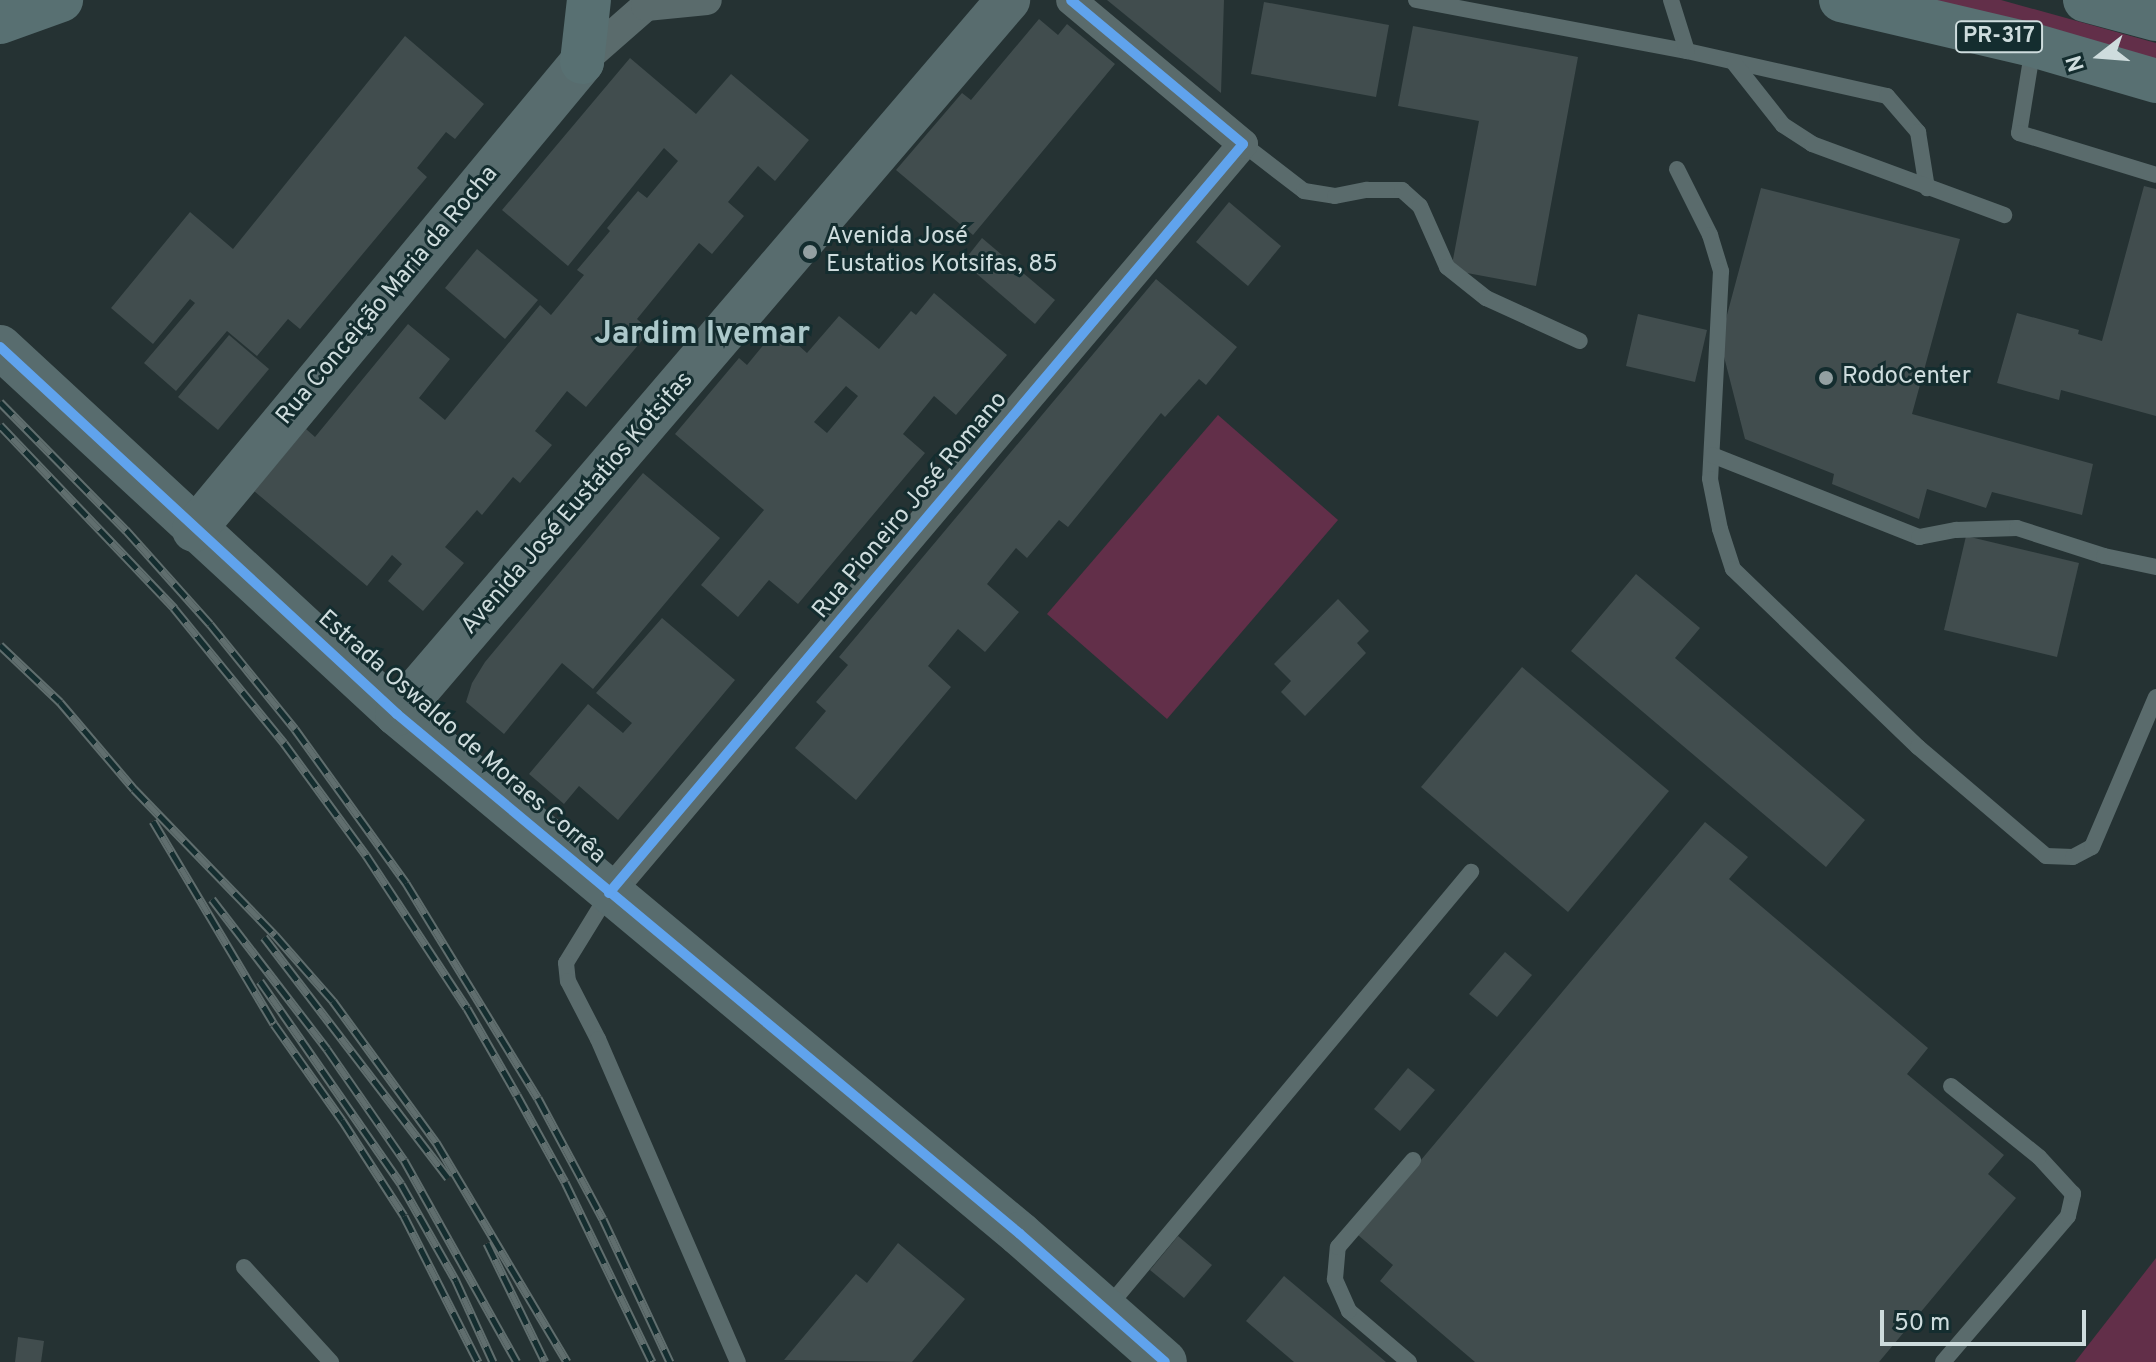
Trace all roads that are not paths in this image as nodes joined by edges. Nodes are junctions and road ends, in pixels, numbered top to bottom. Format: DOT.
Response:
graph roads {
  1 [pos="61,0"];
  2 [pos="589,0"];
  3 [pos="707,0"];
  4 [pos="1008,0"];
  5 [pos="1071,0"];
  6 [pos="1416,0"];
  7 [pos="1671,0"];
  8 [pos="1841,0"];
  9 [pos="2085,0"];
  10 [pos="2137,10"];
  11 [pos="0,22"];
  12 [pos="2033,45"];
  13 [pos="1687,51"];
  14 [pos="582,62"];
  15 [pos="1734,63"];
  16 [pos="2156,81"];
  17 [pos="1243,144"];
  18 [pos="1677,169"];
  19 [pos="2156,175"];
  20 [pos="1927,188"];
  21 [pos="2004,215"];
  22 [pos="1580,341"];
  23 [pos="0,347"];
  24 [pos="1712,455"];
  25 [pos="194,530"];
  26 [pos="2156,567"];
  27 [pos="2156,697"];
  28 [pos="397,714"];
  29 [pos="1471,872"];
  30 [pos="609,893"];
  31 [pos="1951,1086"];
  32 [pos="1413,1160"];
  33 [pos="244,1267"];
  34 [pos="1104,1312"];
  35 [pos="331,1362"];
  36 [pos="738,1362"];
  37 [pos="1165,1362"];
  38 [pos="1409,1362"];
  39 [pos="1943,1362"];
  1 -- 11 [label="highway"];
  2 -- 14 [label="highway"];
  3 -- 14 [label="street"];
  4 -- 28 [label="street, Avenida José Eustatios Kotsifas"];
  5 -- 17 [label="street"];
  6 -- 13 [label="lane"];
  7 -- 13 [label="lane"];
  8 -- 12 [label="highway, PR-317"];
  9 -- 10 [label="highway"];
  12 -- 16 [label="highway, PR-317"];
  12 -- 19 [label="lane"];
  13 -- 15 [label="lane"];
  14 -- 25 [label="street, Rua Conceição Maria da Rocha"];
  15 -- 20 [label="lane"];
  15 -- 20 [label="lane"];
  17 -- 22 [label="lane"];
  17 -- 30 [label="street, Rua Pioneiro José Romano"];
  18 -- 24 [label="lane"];
  20 -- 21 [label="lane"];
  23 -- 25 [label="street, Estrada Oswaldo de Moraes Corrêa"];
  24 -- 26 [label="lane"];
  24 -- 27 [label="lane"];
  25 -- 28 [label="street, Estrada Oswaldo de Moraes Corrêa"];
  28 -- 30 [label="street, Estrada Oswaldo de Moraes Corrêa"];
  29 -- 34 [label="lane"];
  30 -- 34 [label="street, Estrada Oswaldo de Moraes Corrêa"];
  30 -- 36 [label="lane"];
  31 -- 39 [label="lane"];
  32 -- 38 [label="lane"];
  33 -- 35 [label="lane"];
  34 -- 37 [label="street, Estrada Oswaldo de Moraes Corrêa"];
}
